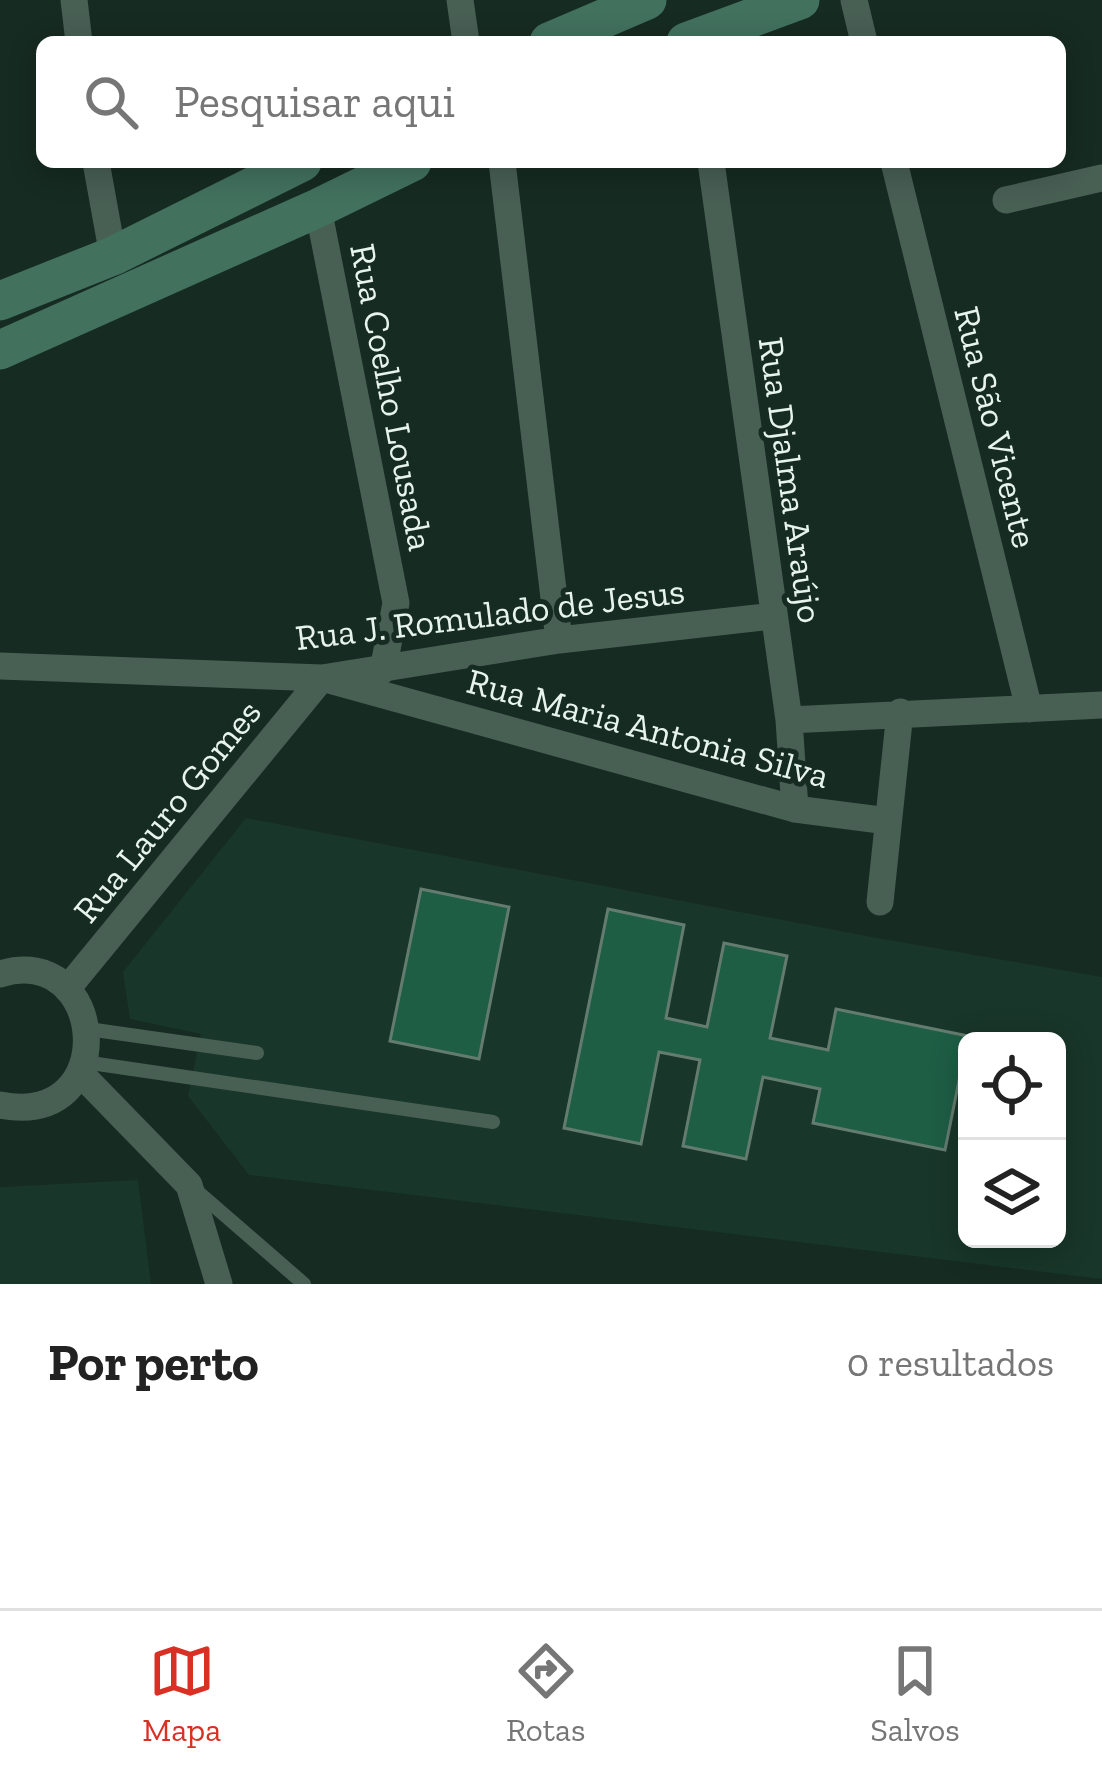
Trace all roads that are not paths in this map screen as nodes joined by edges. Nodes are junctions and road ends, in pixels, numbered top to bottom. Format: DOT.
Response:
graph roads {
  1 [pos="74,0"];
  2 [pos="460,0"];
  3 [pos="800,0"];
  4 [pos="854,0"];
  5 [pos="636,17"];
  6 [pos="78,36"];
  7 [pos="465,36"];
  8 [pos="570,36"];
  9 [pos="704,36"];
  10 [pos="863,36"];
  11 [pos="98,168"];
  12 [pos="290,168"];
  13 [pos="400,168"];
  14 [pos="503,168"];
  15 [pos="711,168"];
  16 [pos="895,168"];
  17 [pos="1102,178"];
  18 [pos="1006,200"];
  19 [pos="318,208"];
  20 [pos="113,256"];
  21 [pos="0,301"];
  22 [pos="0,350"];
  23 [pos="773,616"];
  24 [pos="559,640"];
  25 [pos="0,666"];
  26 [pos="383,670"];
  27 [pos="322,678"];
  28 [pos="1102,705"];
  29 [pos="1029,709"];
  30 [pos="901,712"];
  31 [pos="789,720"];
  32 [pos="795,809"];
  33 [pos="888,821"];
  34 [pos="880,902"];
  35 [pos="0,974"];
  36 [pos="68,989"];
  37 [pos="88,1029"];
  38 [pos="257,1053"];
  39 [pos="82,1068"];
  40 [pos="0,1105"];
  41 [pos="493,1123"];
  42 [pos="189,1185"];
  43 [pos="219,1284"];
  44 [pos="304,1284"];
  1 -- 6 [label="street"];
  2 -- 7 [label="street"];
  3 -- 9 [label="main road"];
  4 -- 10 [label="street"];
  5 -- 8 [label="main road"];
  11 -- 20 [label="street"];
  12 -- 20 [label="main road"];
  13 -- 19 [label="main road"];
  14 -- 24 [label="street"];
  15 -- 23 [label="street, Rua Djalma Araújo"];
  16 -- 29 [label="street, Rua São Vicente"];
  17 -- 18 [label="street"];
  19 -- 22 [label="main road"];
  19 -- 26 [label="street, Rua Coelho Lousada"];
  20 -- 21 [label="main road"];
  23 -- 24 [label="street, Rua J. Romulado de Jesus"];
  23 -- 31 [label="street, Rua Djalma Araújo"];
  24 -- 26 [label="street, Rua J. Romulado de Jesus"];
  25 -- 27 [label="street, Rua J. Romulado de Jesus"];
  26 -- 27 [label="street, Rua J. Romulado de Jesus"];
  27 -- 32 [label="street, Rua Maria Antonia Silva"];
  27 -- 36 [label="street, Rua Lauro Gomes"];
  28 -- 29 [label="street"];
  29 -- 30 [label="street"];
  30 -- 31 [label="street"];
  30 -- 33 [label="street"];
  31 -- 32 [label="street, Rua Djalma Araújo"];
  32 -- 33 [label="street, Rua Maria Antonia Silva"];
  33 -- 34 [label="street"];
  35 -- 36 [label="street"];
  36 -- 37 [label="street"];
  37 -- 38 [label="lane"];
  37 -- 39 [label="street"];
  39 -- 40 [label="street"];
  39 -- 41 [label="lane"];
  39 -- 42 [label="street"];
  42 -- 43 [label="street"];
  42 -- 44 [label="lane"];
}
